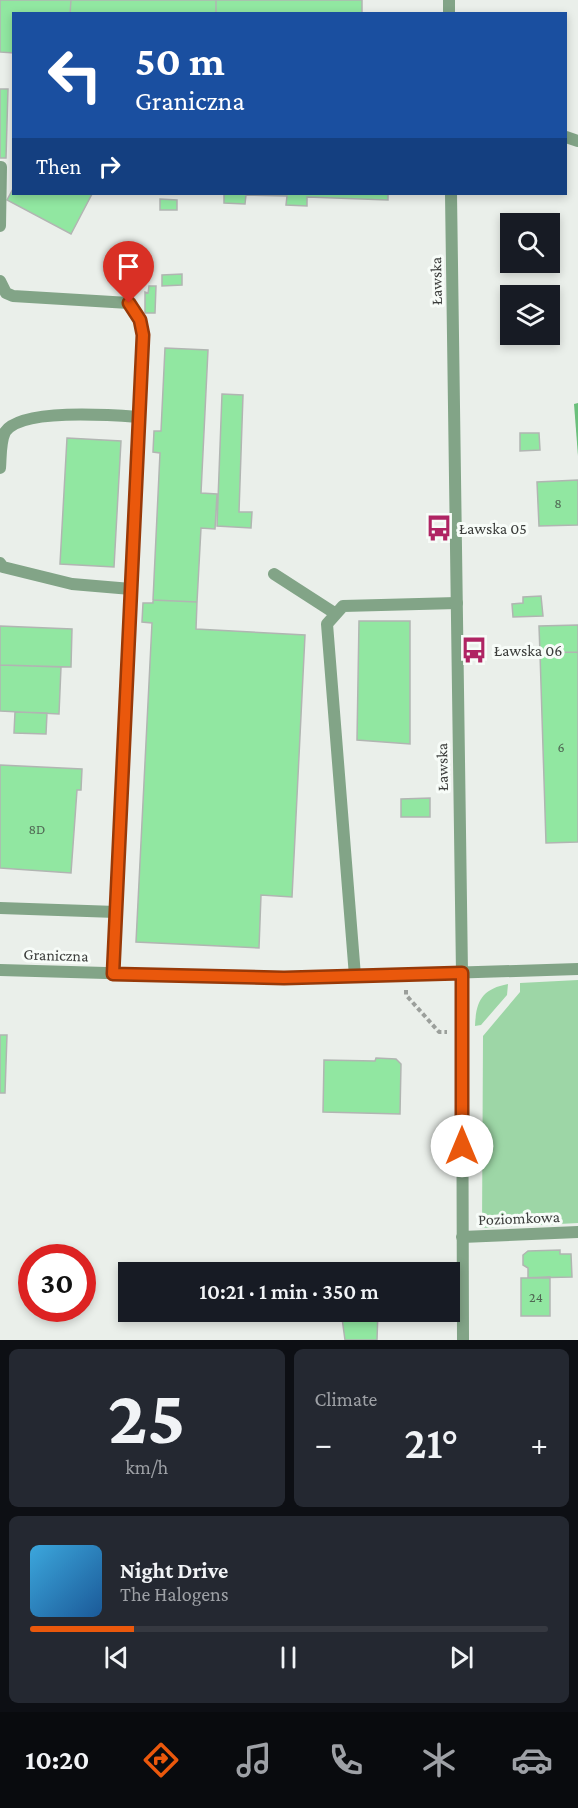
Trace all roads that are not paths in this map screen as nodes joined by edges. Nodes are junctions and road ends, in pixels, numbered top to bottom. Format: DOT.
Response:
graph roads {
  1 [pos="1,167"];
  2 [pos="451,195"];
  3 [pos="0,226"];
  4 [pos="0,281"];
  5 [pos="139,417"];
  6 [pos="0,468"];
  7 [pos="0,563"];
  8 [pos="274,574"];
  9 [pos="131,589"];
  10 [pos="457,603"];
  11 [pos="336,614"];
  12 [pos="0,908"];
  13 [pos="116,912"];
  14 [pos="578,969"];
  15 [pos="0,970"];
  16 [pos="462,973"];
  17 [pos="113,974"];
  18 [pos="355,976"];
  19 [pos="578,1232"];
  20 [pos="462,1237"];
  21 [pos="463,1340"];
  1 -- 3 [label="street"];
  2 -- 10 [label="street, Ławska"];
  4 -- 5 [label="street"];
  5 -- 6 [label="street"];
  5 -- 9 [label="street"];
  7 -- 9 [label="street"];
  8 -- 11 [label="street"];
  9 -- 13 [label="street"];
  10 -- 11 [label="street"];
  10 -- 16 [label="street, Ławska"];
  11 -- 18 [label="street"];
  12 -- 13 [label="street"];
  13 -- 17 [label="street"];
  14 -- 16 [label="street, Graniczna"];
  15 -- 17 [label="street, Graniczna"];
  16 -- 18 [label="street, Graniczna"];
  16 -- 20 [label="street, Ławska"];
  17 -- 18 [label="street, Graniczna"];
  19 -- 20 [label="street, Poziomkowa"];
  20 -- 21 [label="street, Ławska"];
}
